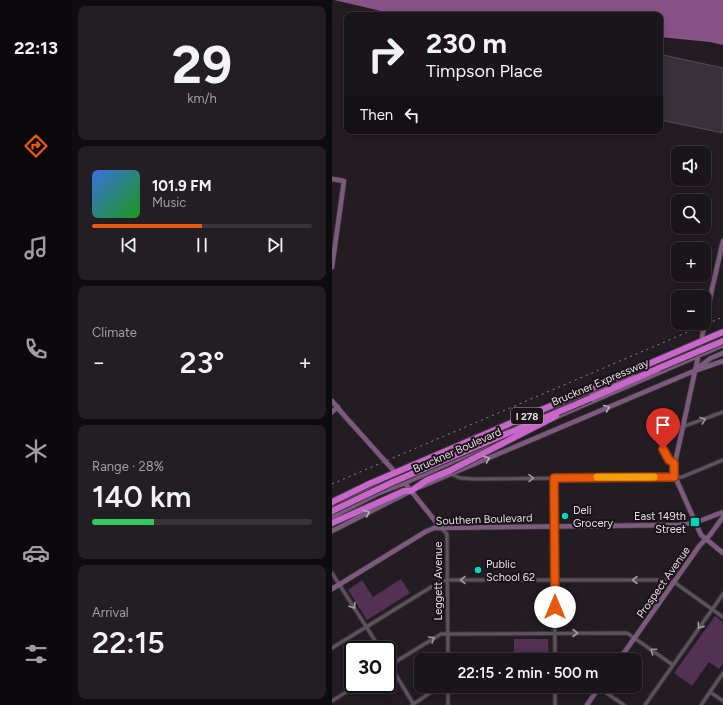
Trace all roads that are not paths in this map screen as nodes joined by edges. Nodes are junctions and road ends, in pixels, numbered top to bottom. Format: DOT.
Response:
graph roads {
  1 [pos="332,179"];
  2 [pos="723,241"];
  3 [pos="332,267"];
  4 [pos="723,332"];
  5 [pos="723,339"];
  6 [pos="723,345"];
  7 [pos="700,348"];
  8 [pos="723,354"];
  9 [pos="698,356"];
  10 [pos="723,361"];
  11 [pos="694,371"];
  12 [pos="592,398"];
  13 [pos="332,401"];
  14 [pos="338,408"];
  15 [pos="332,412"];
  16 [pos="723,412"];
  17 [pos="682,427"];
  18 [pos="723,460"];
  19 [pos="674,463"];
  20 [pos="451,472"];
  21 [pos="398,476"];
  22 [pos="674,477"];
  23 [pos="554,478"];
  24 [pos="405,483"];
  25 [pos="411,491"];
  26 [pos="332,502"];
  27 [pos="332,507"];
  28 [pos="332,512"];
  29 [pos="723,512"];
  30 [pos="723,516"];
  31 [pos="332,517"];
  32 [pos="332,523"];
  33 [pos="694,523"];
  34 [pos="554,526"];
  35 [pos="440,527"];
  36 [pos="332,531"];
  37 [pos="705,540"];
  38 [pos="723,553"];
  39 [pos="332,573"];
  40 [pos="447,580"];
  41 [pos="555,580"];
  42 [pos="674,582"];
  43 [pos="339,584"];
  44 [pos="332,589"];
  45 [pos="723,594"];
  46 [pos="712,609"];
  47 [pos="723,617"];
  48 [pos="366,627"];
  49 [pos="555,633"];
  50 [pos="448,634"];
  51 [pos="634,638"];
  52 [pos="375,641"];
  53 [pos="332,648"];
  54 [pos="448,653"];
  55 [pos="555,653"];
  56 [pos="624,653"];
  57 [pos="396,662"];
  58 [pos="673,665"];
  59 [pos="723,673"];
  60 [pos="396,677"];
  61 [pos="710,692"];
  62 [pos="345,693"];
  63 [pos="430,693"];
  64 [pos="448,693"];
  65 [pos="555,693"];
  66 [pos="596,693"];
  67 [pos="608,693"];
  68 [pos="332,701"];
  69 [pos="723,701"];
  70 [pos="413,705"];
  71 [pos="448,705"];
  72 [pos="556,705"];
  73 [pos="587,705"];
  74 [pos="624,705"];
  75 [pos="645,705"];
  76 [pos="701,705"];
  1 -- 3 [label="main road"];
  2 -- 7 [label="main road, bridge"];
  4 -- 26 [label="highway, Bruckner Expressway / I 278, bridge"];
  5 -- 7 [label="main road, Bruckner Boulevard"];
  5 -- 12 [label="highway, Bruckner Expressway / I 278, bridge"];
  6 -- 9 [label="main road, Bruckner Boulevard"];
  7 -- 9 [label="main road"];
  7 -- 21 [label="main road, Bruckner Boulevard"];
  8 -- 11 [label="main road, Bruckner Boulevard"];
  9 -- 11 [label="main road"];
  9 -- 24 [label="main road, Bruckner Boulevard"];
  10 -- 11 [label="main road, Bruckner Boulevard"];
  11 -- 17 [label="main road"];
  20 -- 11 [label="main road, Bruckner Boulevard, one-way"];
  12 -- 20 [label="highway, bridge"];
  12 -- 28 [label="highway, Bruckner Expressway / I 278, bridge"];
  13 -- 14 [label="main road, Leggett Avenue"];
  14 -- 15 [label="main road"];
  14 -- 21 [label="main road, Leggett Avenue, bridge"];
  17 -- 16 [label="street, one-way"];
  17 -- 19 [label="main road"];
  17 -- 19 [label="street"];
  18 -- 22 [label="street"];
  19 -- 22 [label="main road"];
  20 -- 23 [label="street, one-way"];
  20 -- 25 [label="highway"];
  21 -- 24 [label="main road, Leggett Avenue"];
  21 -- 27 [label="main road, Bruckner Boulevard"];
  22 -- 23 [label="street"];
  22 -- 33 [label="main road"];
  23 -- 34 [label="street"];
  24 -- 25 [label="main road, Leggett Avenue"];
  24 -- 31 [label="main road, Bruckner Boulevard"];
  25 -- 32 [label="highway"];
  25 -- 35 [label="main road, Leggett Avenue"];
  36 -- 25 [label="main road, Bruckner Boulevard, one-way"];
  29 -- 33 [label="main road, Southern Boulevard"];
  30 -- 37 [label="main road, Prospect Avenue"];
  33 -- 34 [label="main road, Southern Boulevard"];
  33 -- 37 [label="main road"];
  34 -- 35 [label="main road, Southern Boulevard"];
  34 -- 41 [label="street"];
  35 -- 40 [label="street, Leggett Avenue"];
  35 -- 43 [label="main road, Southern Boulevard"];
  37 -- 38 [label="main road"];
  37 -- 42 [label="main road, Prospect Avenue"];
  39 -- 43 [label="street"];
  41 -- 40 [label="street, one-way"];
  40 -- 48 [label="street"];
  40 -- 50 [label="street, Leggett Avenue"];
  42 -- 41 [label="street, one-way"];
  41 -- 49 [label="street"];
  42 -- 46 [label="street"];
  42 -- 51 [label="main road, Prospect Avenue"];
  43 -- 44 [label="main road, Southern Boulevard"];
  43 -- 48 [label="street, one-way"];
  45 -- 46 [label="street"];
  46 -- 47 [label="street"];
  46 -- 58 [label="street, one-way"];
  48 -- 52 [label="street"];
  48 -- 53 [label="street"];
  49 -- 50 [label="street"];
  49 -- 51 [label="street, one-way"];
  49 -- 55 [label="street"];
  50 -- 54 [label="street, Leggett Avenue"];
  57 -- 50 [label="street, one-way"];
  51 -- 56 [label="main road, Prospect Avenue"];
  58 -- 51 [label="street, one-way"];
  58 -- 75 [label="street"];
  59 -- 61 [label="street"];
  60 -- 70 [label="street"];
  61 -- 69 [label="street"];
  61 -- 76 [label="street"];
  62 -- 68 [label="street"];
  63 -- 70 [label="street"];
  64 -- 71 [label="street"];
  65 -- 72 [label="street"];
  66 -- 73 [label="main road"];
  67 -- 74 [label="street"];
}
